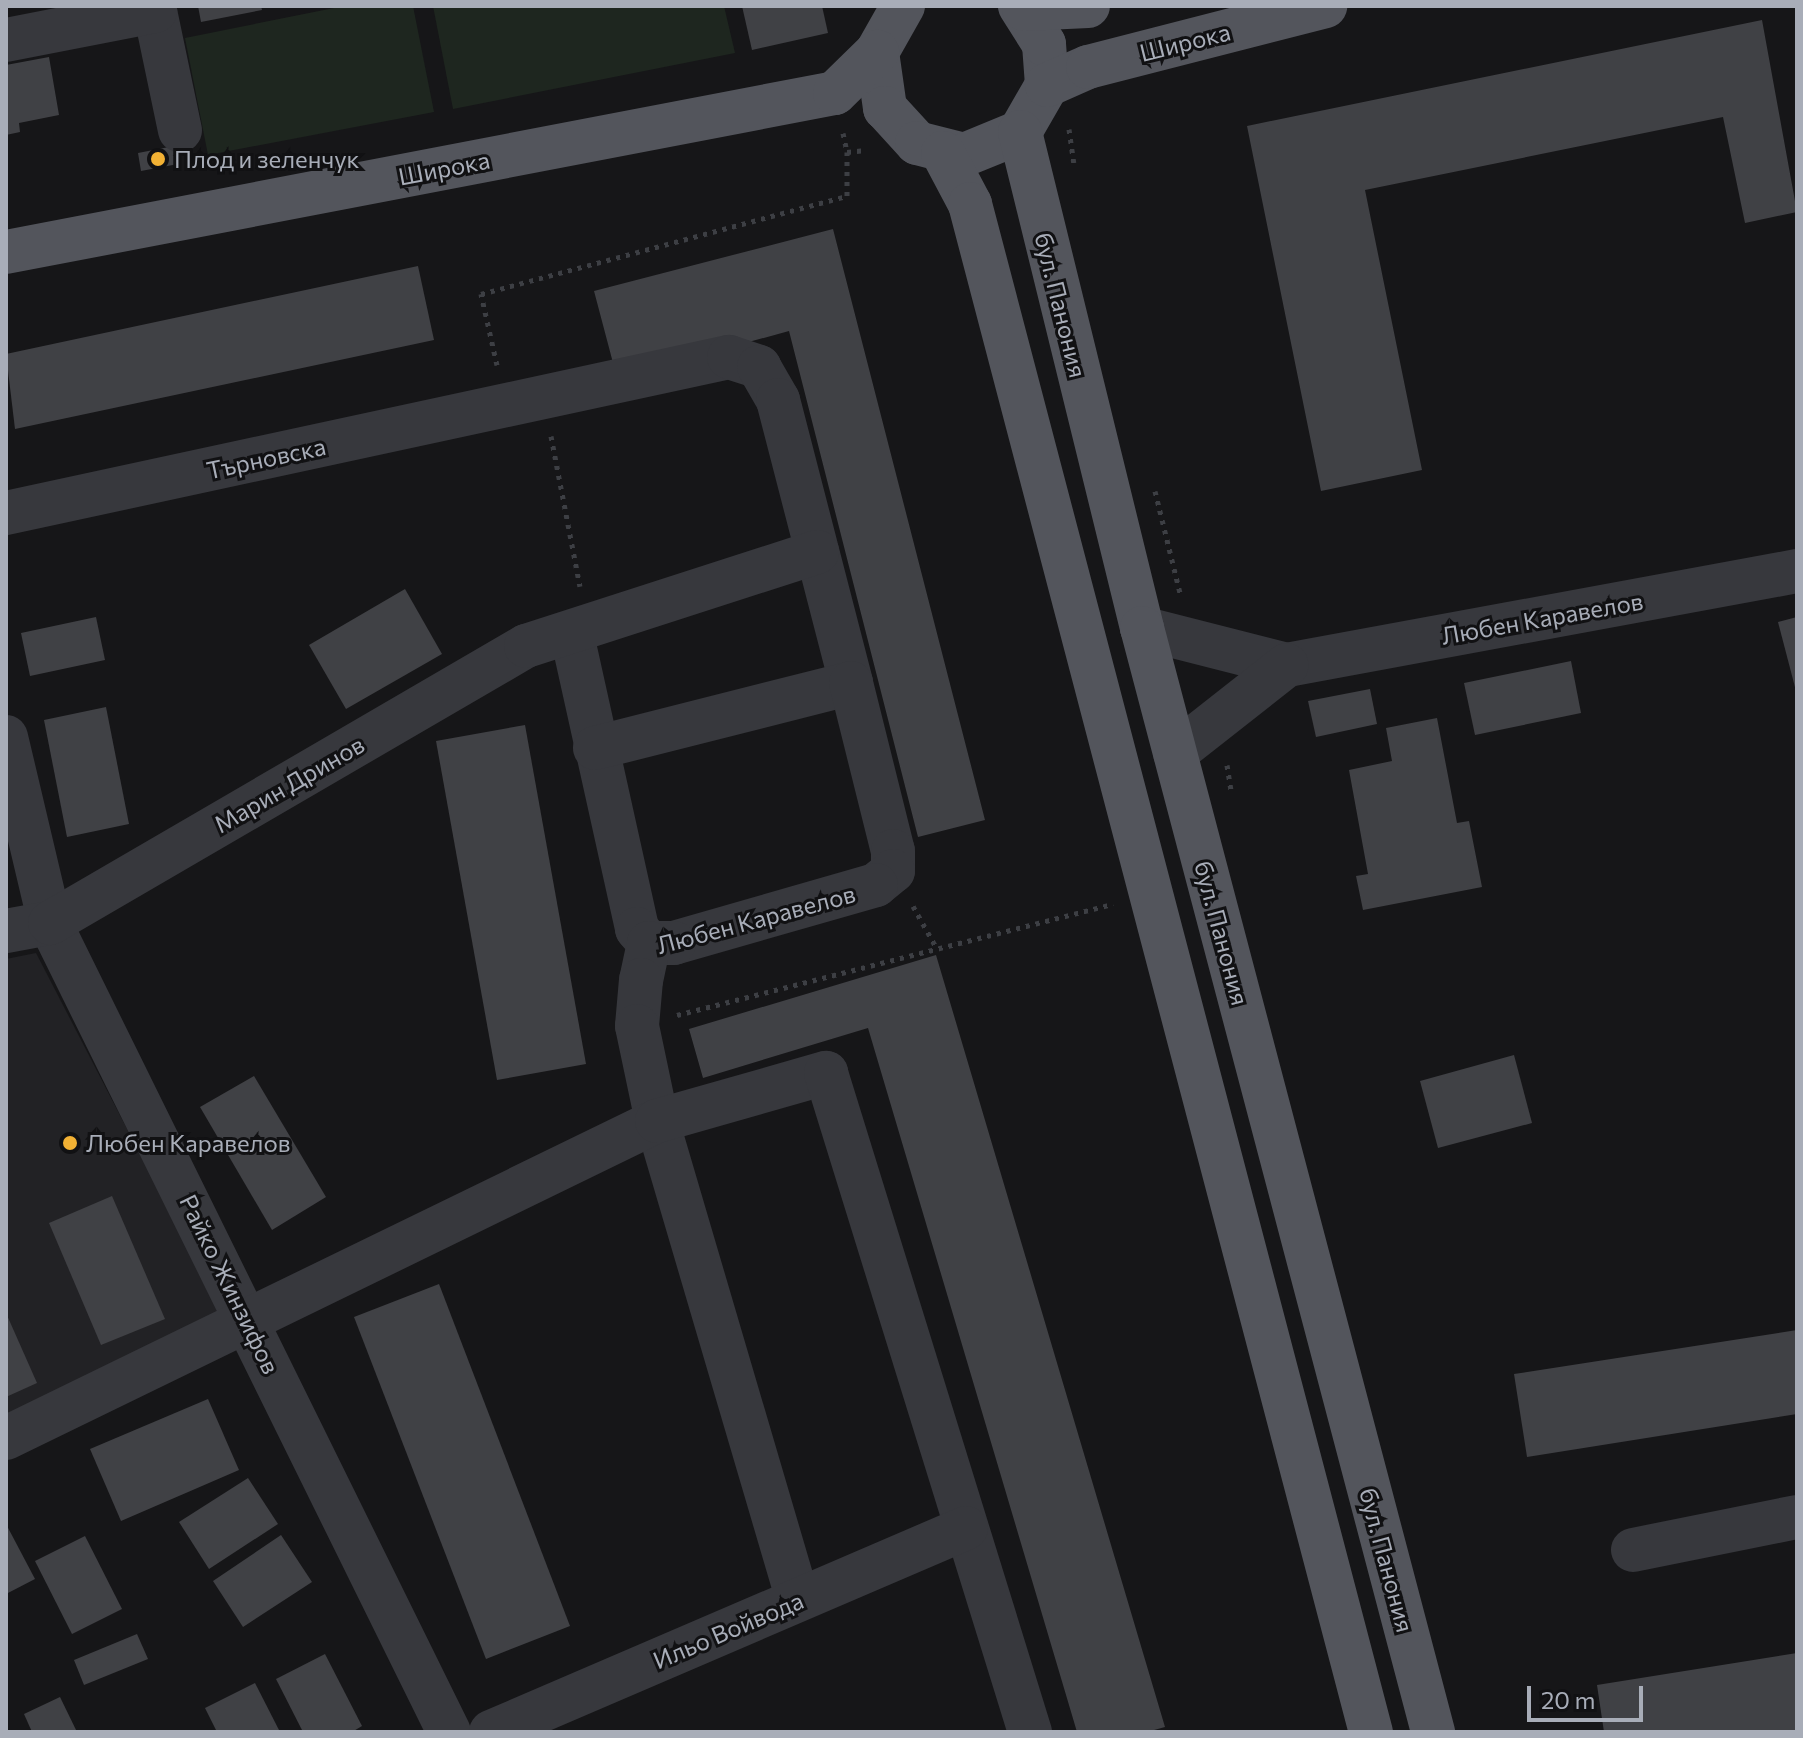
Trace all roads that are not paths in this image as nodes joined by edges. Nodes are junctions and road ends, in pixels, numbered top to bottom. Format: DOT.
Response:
graph roads {
  1 [pos="902,6"];
  2 [pos="1088,6"];
  3 [pos="1325,6"];
  4 [pos="1022,8"];
  5 [pos="155,9"];
  6 [pos="6,40"];
  7 [pos="877,52"];
  8 [pos="1047,85"];
  9 [pos="835,93"];
  10 [pos="895,124"];
  11 [pos="180,130"];
  12 [pos="1020,132"];
  13 [pos="943,153"];
  14 [pos="6,252"];
  15 [pos="6,513"];
  16 [pos="817,552"];
  17 [pos="1797,571"];
  18 [pos="1142,628"];
  19 [pos="572,635"];
  20 [pos="1287,665"];
  21 [pos="851,683"];
  22 [pos="6,737"];
  23 [pos="595,748"];
  24 [pos="1175,753"];
  25 [pos="50,923"];
  26 [pos="6,931"];
  27 [pos="649,943"];
  28 [pos="657,1121"];
  29 [pos="249,1322"];
  30 [pos="6,1438"];
  31 [pos="1797,1517"];
  32 [pos="966,1528"];
  33 [pos="1633,1550"];
  34 [pos="798,1599"];
  35 [pos="449,1732"];
  36 [pos="491,1732"];
  37 [pos="1030,1732"];
  38 [pos="1371,1732"];
  39 [pos="1433,1732"];
  1 -- 7 [label="main road"];
  2 -- 4 [label="main road"];
  3 -- 8 [label="main road, Широка"];
  4 -- 8 [label="main road"];
  5 -- 6 [label="street"];
  5 -- 11 [label="street"];
  7 -- 9 [label="main road"];
  7 -- 10 [label="main road"];
  8 -- 12 [label="main road"];
  9 -- 10 [label="main road"];
  9 -- 14 [label="main road, Широка"];
  10 -- 13 [label="main road"];
  12 -- 13 [label="main road"];
  12 -- 18 [label="main road, бул. Панония"];
  13 -- 38 [label="main road"];
  15 -- 16 [label="street, Търновска"];
  16 -- 19 [label="street, Марин Дринов"];
  16 -- 21 [label="street"];
  17 -- 20 [label="street, Любен Каравелов"];
  18 -- 20 [label="street, Любен Каравелов"];
  18 -- 24 [label="main road, бул. Панония"];
  19 -- 23 [label="street"];
  19 -- 25 [label="street, Марин Дринов"];
  20 -- 24 [label="street, Любен Каравелов"];
  21 -- 23 [label="street"];
  21 -- 27 [label="street, Любен Каравелов"];
  22 -- 25 [label="street, Райко Жинзифов"];
  23 -- 27 [label="street"];
  24 -- 39 [label="main road, бул. Панония"];
  25 -- 26 [label="street, Марин Дринов"];
  25 -- 29 [label="street, Райко Жинзифов"];
  27 -- 28 [label="street, Любен Каравелов"];
  28 -- 29 [label="street"];
  28 -- 32 [label="street"];
  28 -- 34 [label="street, Любен Каравелов"];
  29 -- 30 [label="street"];
  29 -- 35 [label="street, Райко Жинзифов"];
  31 -- 33 [label="street"];
  32 -- 34 [label="street, Ильо Войвода"];
  32 -- 37 [label="street"];
  34 -- 36 [label="street, Ильо Войвода"];
}
